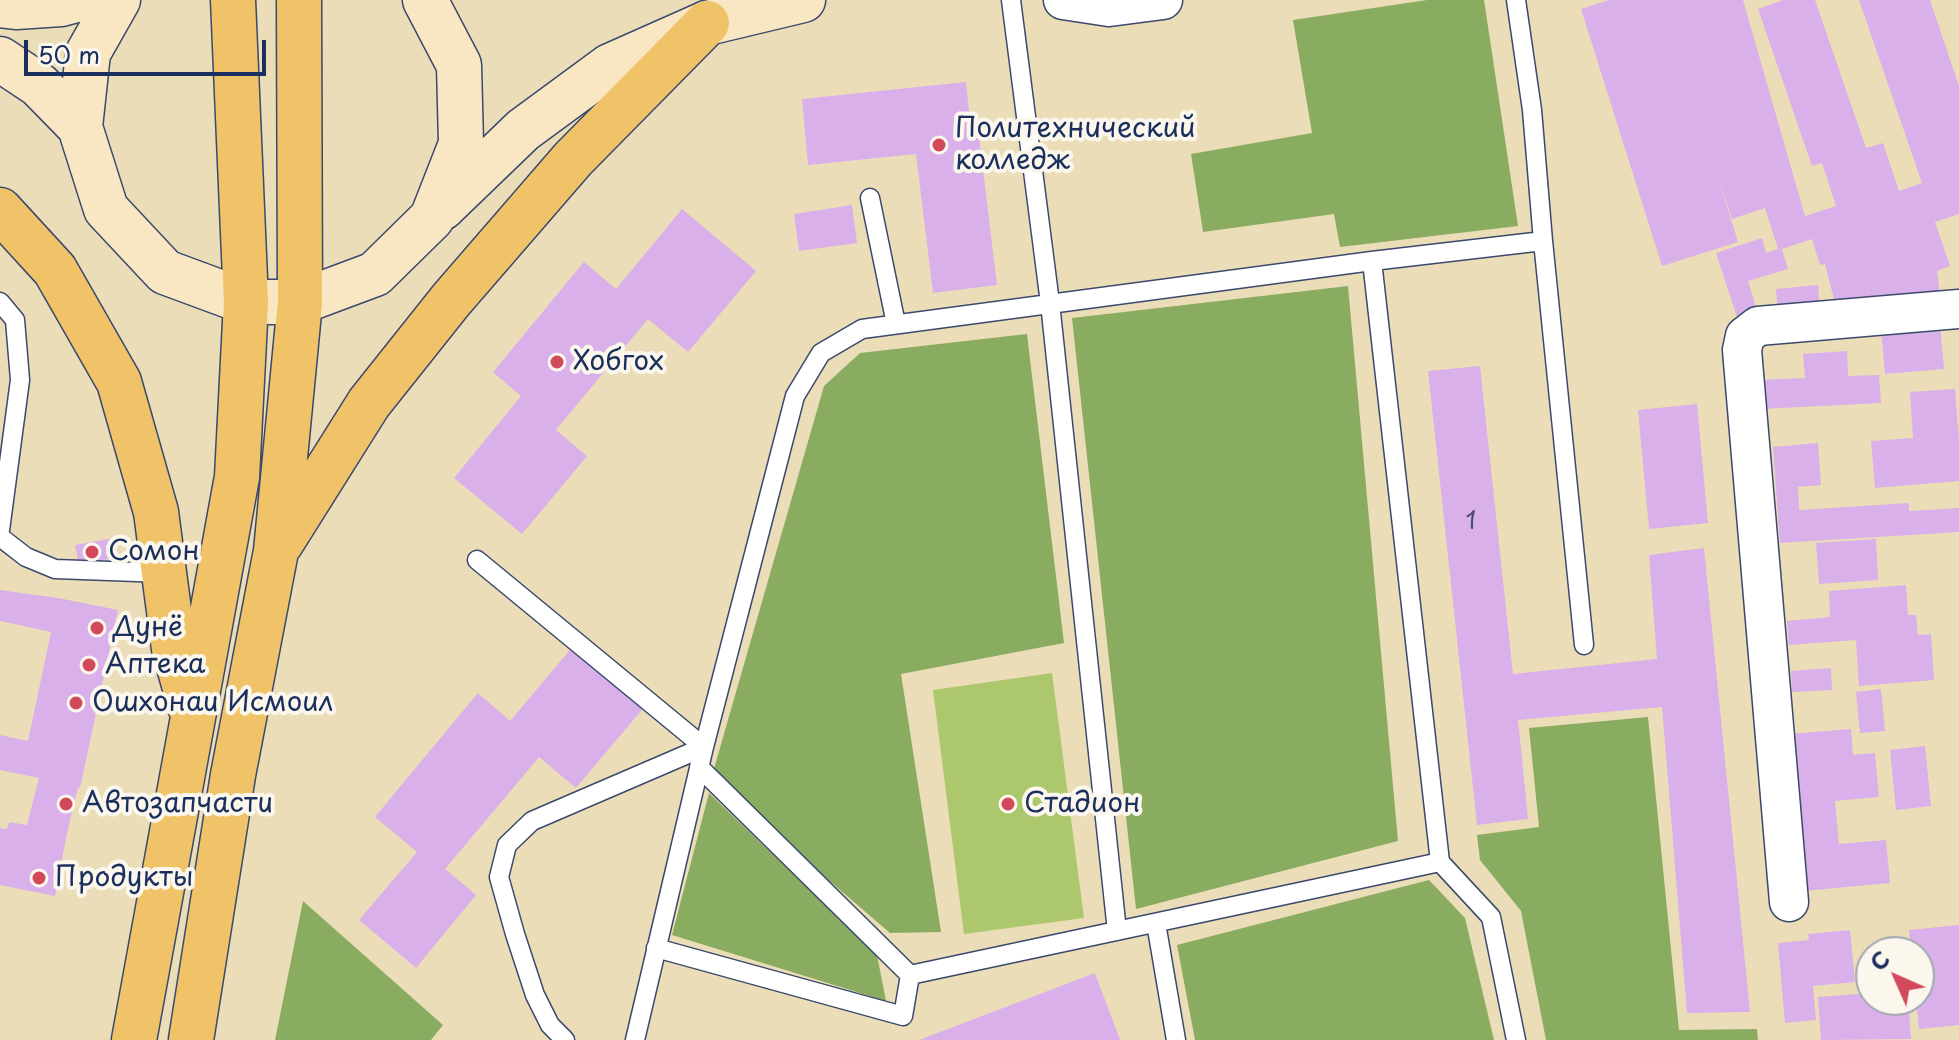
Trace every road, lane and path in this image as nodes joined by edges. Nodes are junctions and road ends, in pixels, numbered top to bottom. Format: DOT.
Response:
graph roads {
  1 [pos="76,0"];
  2 [pos="118,0"];
  3 [pos="233,0"];
  4 [pos="299,0"];
  5 [pos="803,0"];
  6 [pos="1011,0"];
  7 [pos="1063,0"];
  8 [pos="1163,0"];
  9 [pos="1516,0"];
  10 [pos="433,1"];
  11 [pos="0,5"];
  12 [pos="707,23"];
  13 [pos="0,59"];
  14 [pos="80,127"];
  15 [pos="870,198"];
  16 [pos="0,210"];
  17 [pos="432,218"];
  18 [pos="1543,241"];
  19 [pos="1372,261"];
  20 [pos="0,302"];
  21 [pos="246,302"];
  22 [pos="300,302"];
  23 [pos="1050,303"];
  24 [pos="1959,309"];
  25 [pos="896,324"];
  26 [pos="0,530"];
  27 [pos="0,537"];
  28 [pos="276,551"];
  29 [pos="477,560"];
  30 [pos="164,573"];
  31 [pos="1584,645"];
  32 [pos="193,718"];
  33 [pos="704,747"];
  34 [pos="699,767"];
  35 [pos="184,768"];
  36 [pos="233,775"];
  37 [pos="1440,862"];
  38 [pos="1789,902"];
  39 [pos="1156,923"];
  40 [pos="1117,931"];
  41 [pos="656,948"];
  42 [pos="910,975"];
  43 [pos="134,1040"];
  44 [pos="191,1040"];
  45 [pos="565,1040"];
  46 [pos="635,1040"];
  47 [pos="1176,1040"];
  48 [pos="1516,1040"];
  1 -- 11 [label="main road"];
  2 -- 14 [label="main road"];
  3 -- 21 [label="main road"];
  4 -- 22 [label="main road"];
  5 -- 12 [label="main road"];
  6 -- 23 [label="lane"];
  7 -- 8 [label="street"];
  9 -- 18 [label="lane"];
  10 -- 17 [label="main road"];
  12 -- 17 [label="main road"];
  12 -- 28 [label="main road"];
  13 -- 14 [label="main road"];
  14 -- 21 [label="main road"];
  15 -- 25 [label="lane"];
  16 -- 30 [label="main road"];
  17 -- 22 [label="main road"];
  18 -- 19 [label="lane"];
  18 -- 31 [label="lane"];
  19 -- 23 [label="lane"];
  19 -- 37 [label="lane"];
  20 -- 26 [label="lane"];
  21 -- 22 [label="main road"];
  21 -- 32 [label="main road"];
  22 -- 28 [label="main road"];
  23 -- 25 [label="lane"];
  23 -- 40 [label="lane"];
  24 -- 38 [label="street"];
  25 -- 33 [label="lane"];
  27 -- 30 [label="lane"];
  28 -- 36 [label="main road"];
  29 -- 33 [label="lane"];
  30 -- 32 [label="main road"];
  32 -- 35 [label="main road"];
  33 -- 34 [label="lane"];
  33 -- 45 [label="lane"];
  34 -- 41 [label="lane"];
  34 -- 42 [label="lane"];
  35 -- 36 [label="main road"];
  35 -- 43 [label="main road"];
  36 -- 44 [label="main road"];
  37 -- 39 [label="lane"];
  37 -- 48 [label="lane"];
  39 -- 40 [label="lane"];
  39 -- 47 [label="lane"];
  40 -- 42 [label="lane"];
  41 -- 42 [label="lane"];
  41 -- 46 [label="lane"];
}
